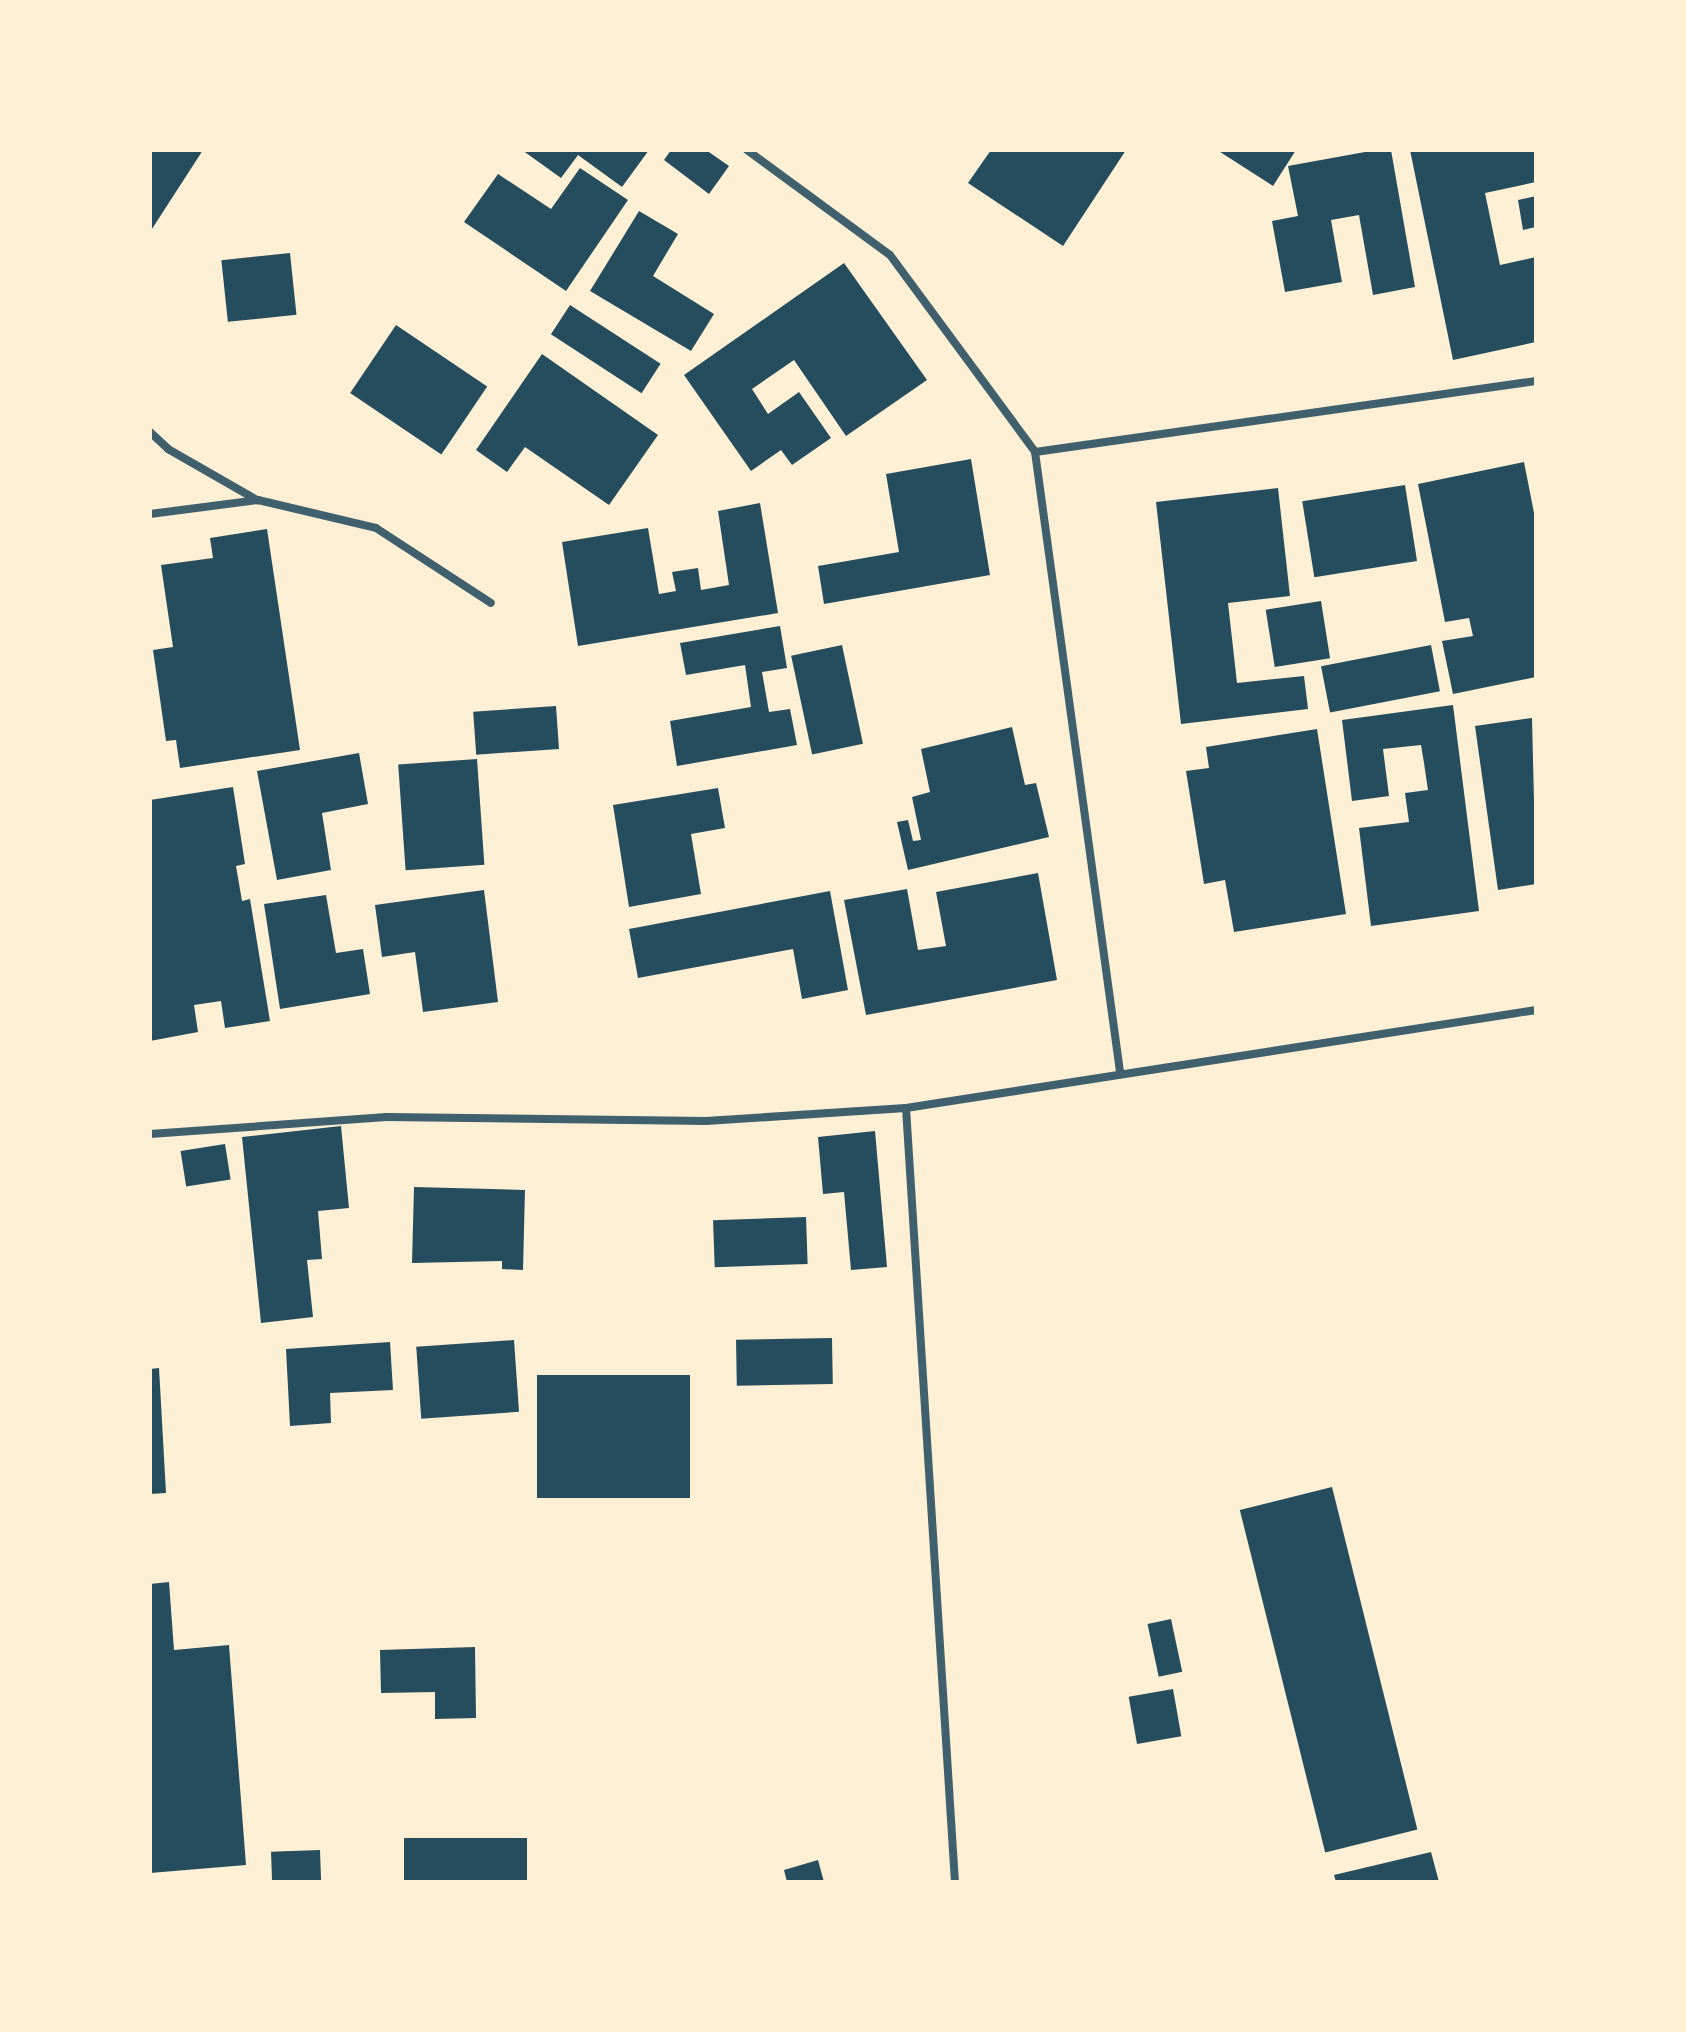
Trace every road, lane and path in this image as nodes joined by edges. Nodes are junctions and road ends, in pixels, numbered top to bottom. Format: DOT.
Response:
graph roads {
  1 [pos="747,150"];
  2 [pos="1536,381"];
  3 [pos="150,432"];
  4 [pos="1035,452"];
  5 [pos="258,500"];
  6 [pos="150,514"];
  7 [pos="491,603"];
  8 [pos="1536,1010"];
  9 [pos="1120,1072"];
  10 [pos="906,1108"];
  11 [pos="150,1134"];
  12 [pos="955,1882"];
  1 -- 4 [label="street"];
  2 -- 4 [label="street"];
  3 -- 5 [label="street"];
  4 -- 9 [label="street"];
  5 -- 6 [label="street"];
  5 -- 7 [label="street"];
  8 -- 9 [label="street"];
  9 -- 10 [label="street"];
  10 -- 11 [label="street"];
  10 -- 12 [label="street"];
}
